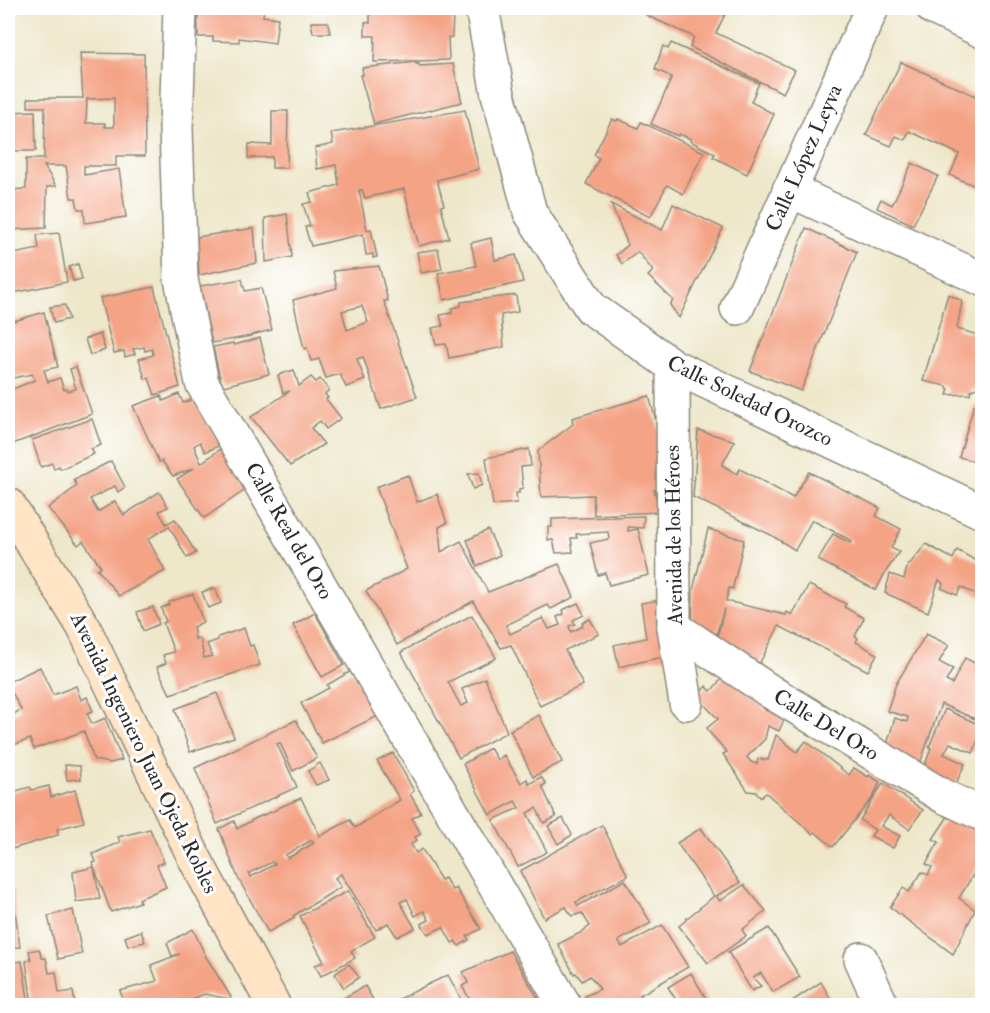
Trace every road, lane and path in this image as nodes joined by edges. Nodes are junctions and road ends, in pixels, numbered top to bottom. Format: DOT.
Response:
graph roads {
  1 [pos="180,8"];
  2 [pos="482,8"];
  3 [pos="872,8"];
  4 [pos="933,8"];
  5 [pos="982,31"];
  6 [pos="789,190"];
  7 [pos="982,279"];
  8 [pos="737,308"];
  9 [pos="673,366"];
  10 [pos="8,504"];
  11 [pos="982,512"];
  12 [pos="674,627"];
  13 [pos="686,703"];
  14 [pos="982,814"];
  15 [pos="861,959"];
  16 [pos="274,1005"];
  17 [pos="565,1005"];
  18 [pos="882,1005"];
  1 -- 17 [label="street, Calle Real del Oro"];
  2 -- 9 [label="street, Calle Soledad Orozco"];
  3 -- 6 [label="street, Calle López Leyva"];
  4 -- 5 [label="street"];
  6 -- 7 [label="street"];
  6 -- 8 [label="street, Calle López Leyva"];
  9 -- 11 [label="street, Calle Soledad Orozco"];
  9 -- 12 [label="street, Avenida de los Héroes"];
  10 -- 16 [label="main road, Avenida Ingeniero Juan Ojeda Robles"];
  12 -- 13 [label="street, Avenida de los Héroes"];
  12 -- 14 [label="street, Calle Del Oro"];
  15 -- 18 [label="street"];
}
